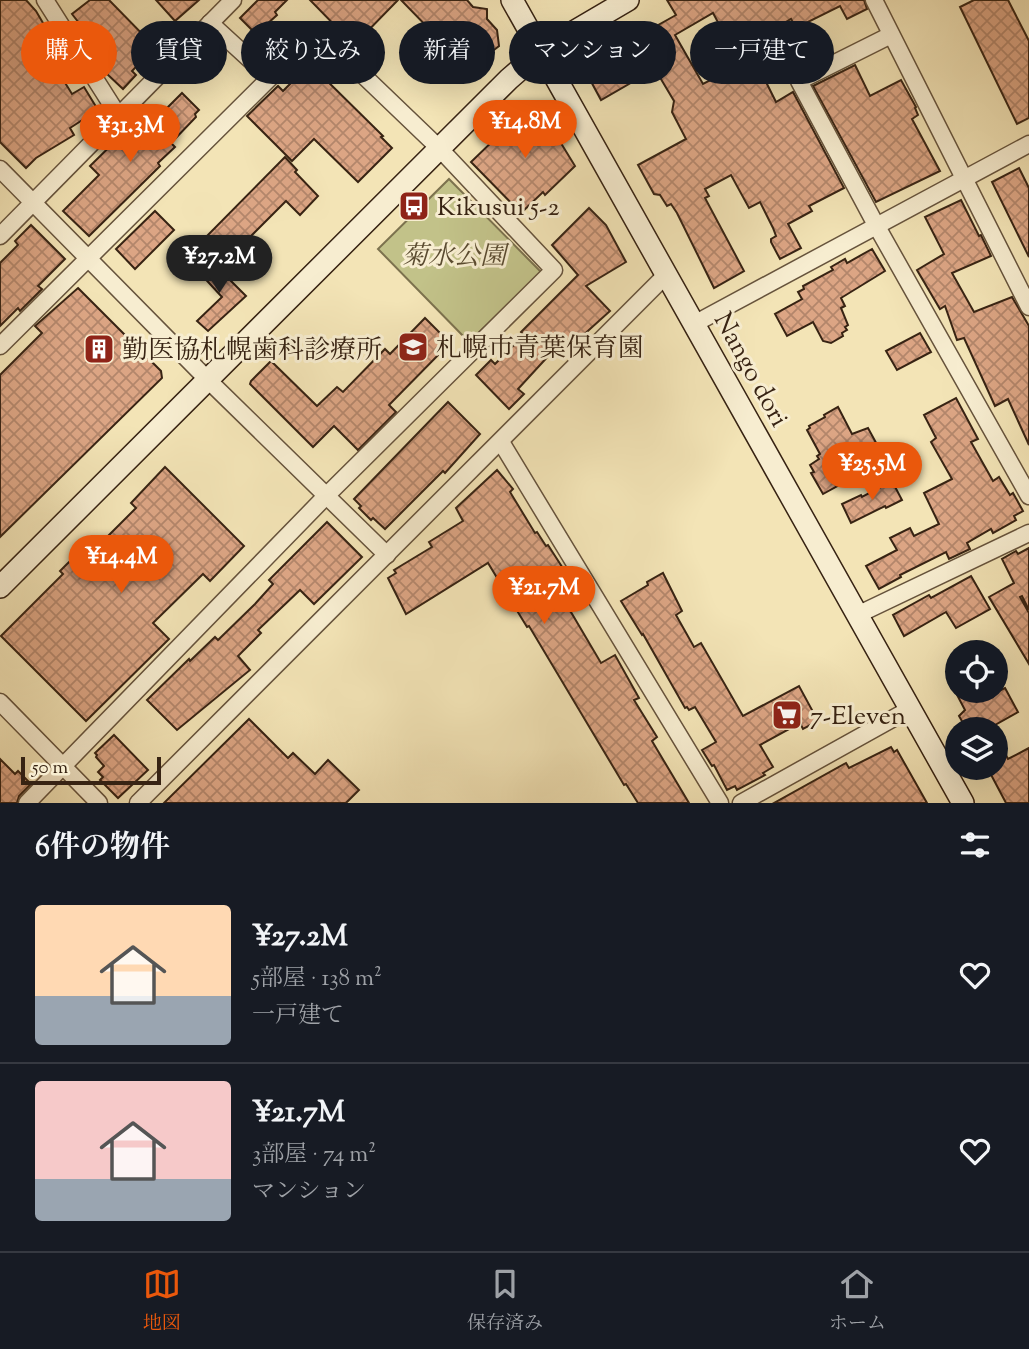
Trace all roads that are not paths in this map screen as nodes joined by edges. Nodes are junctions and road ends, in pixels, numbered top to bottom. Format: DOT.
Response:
graph roads {
  1 [pos="45,0"];
  2 [pos="233,0"];
  3 [pos="512,0"];
  4 [pos="628,0"];
  5 [pos="874,0"];
  6 [pos="212,21"];
  7 [pos="524,21"];
  8 [pos="592,21"];
  9 [pos="891,35"];
  10 [pos="227,39"];
  11 [pos="241,51"];
  12 [pos="509,82"];
  13 [pos="149,84"];
  14 [pos="262,84"];
  15 [pos="372,84"];
  16 [pos="559,84"];
  17 [pos="118,115"];
  18 [pos="1029,144"];
  19 [pos="440,149"];
  20 [pos="0,169"];
  21 [pos="965,178"];
  22 [pos="34,203"];
  23 [pos="876,225"];
  24 [pos="0,236"];
  25 [pos="89,258"];
  26 [pos="665,276"];
  27 [pos="1029,307"];
  28 [pos="694,324"];
  29 [pos="0,346"];
  30 [pos="208,380"];
  31 [pos="501,443"];
  32 [pos="327,495"];
  33 [pos="1029,496"];
  34 [pos="1029,533"];
  35 [pos="387,555"];
  36 [pos="0,587"];
  37 [pos="857,615"];
  38 [pos="0,702"];
  39 [pos="910,709"];
  40 [pos="63,767"];
  41 [pos="27,803"];
  42 [pos="99,803"];
  43 [pos="138,803"];
  44 [pos="720,803"];
  45 [pos="741,803"];
  46 [pos="963,803"];
  1 -- 17 [label="street"];
  2 -- 6 [label="street"];
  3 -- 7 [label="street, Nango dori"];
  4 -- 8 [label="street"];
  5 -- 9 [label="street"];
  9 -- 21 [label="street"];
  9 -- 23 [label="street"];
  10 -- 11 [label="street"];
  12 -- 19 [label="street"];
  13 -- 17 [label="street"];
  14 -- 25 [label="street"];
  15 -- 19 [label="street"];
  16 -- 26 [label="street, Nango dori"];
  17 -- 22 [label="street"];
  18 -- 21 [label="street"];
  19 -- 30 [label="street"];
  19 -- 32 [label="street"];
  20 -- 22 [label="street"];
  21 -- 23 [label="street"];
  21 -- 27 [label="street"];
  22 -- 24 [label="street"];
  22 -- 25 [label="street"];
  23 -- 28 [label="street"];
  23 -- 33 [label="street"];
  25 -- 29 [label="street"];
  25 -- 30 [label="street"];
  26 -- 28 [label="street, Nango dori"];
  26 -- 31 [label="street"];
  28 -- 37 [label="street, Nango dori"];
  30 -- 32 [label="street"];
  30 -- 36 [label="street"];
  31 -- 35 [label="street"];
  31 -- 44 [label="street"];
  32 -- 35 [label="street"];
  32 -- 40 [label="street"];
  34 -- 37 [label="street"];
  35 -- 43 [label="street"];
  37 -- 39 [label="street, Nango dori"];
  38 -- 40 [label="street"];
  39 -- 45 [label="street"];
  39 -- 46 [label="street, Nango dori"];
  40 -- 41 [label="street"];
  40 -- 42 [label="street"];
}
